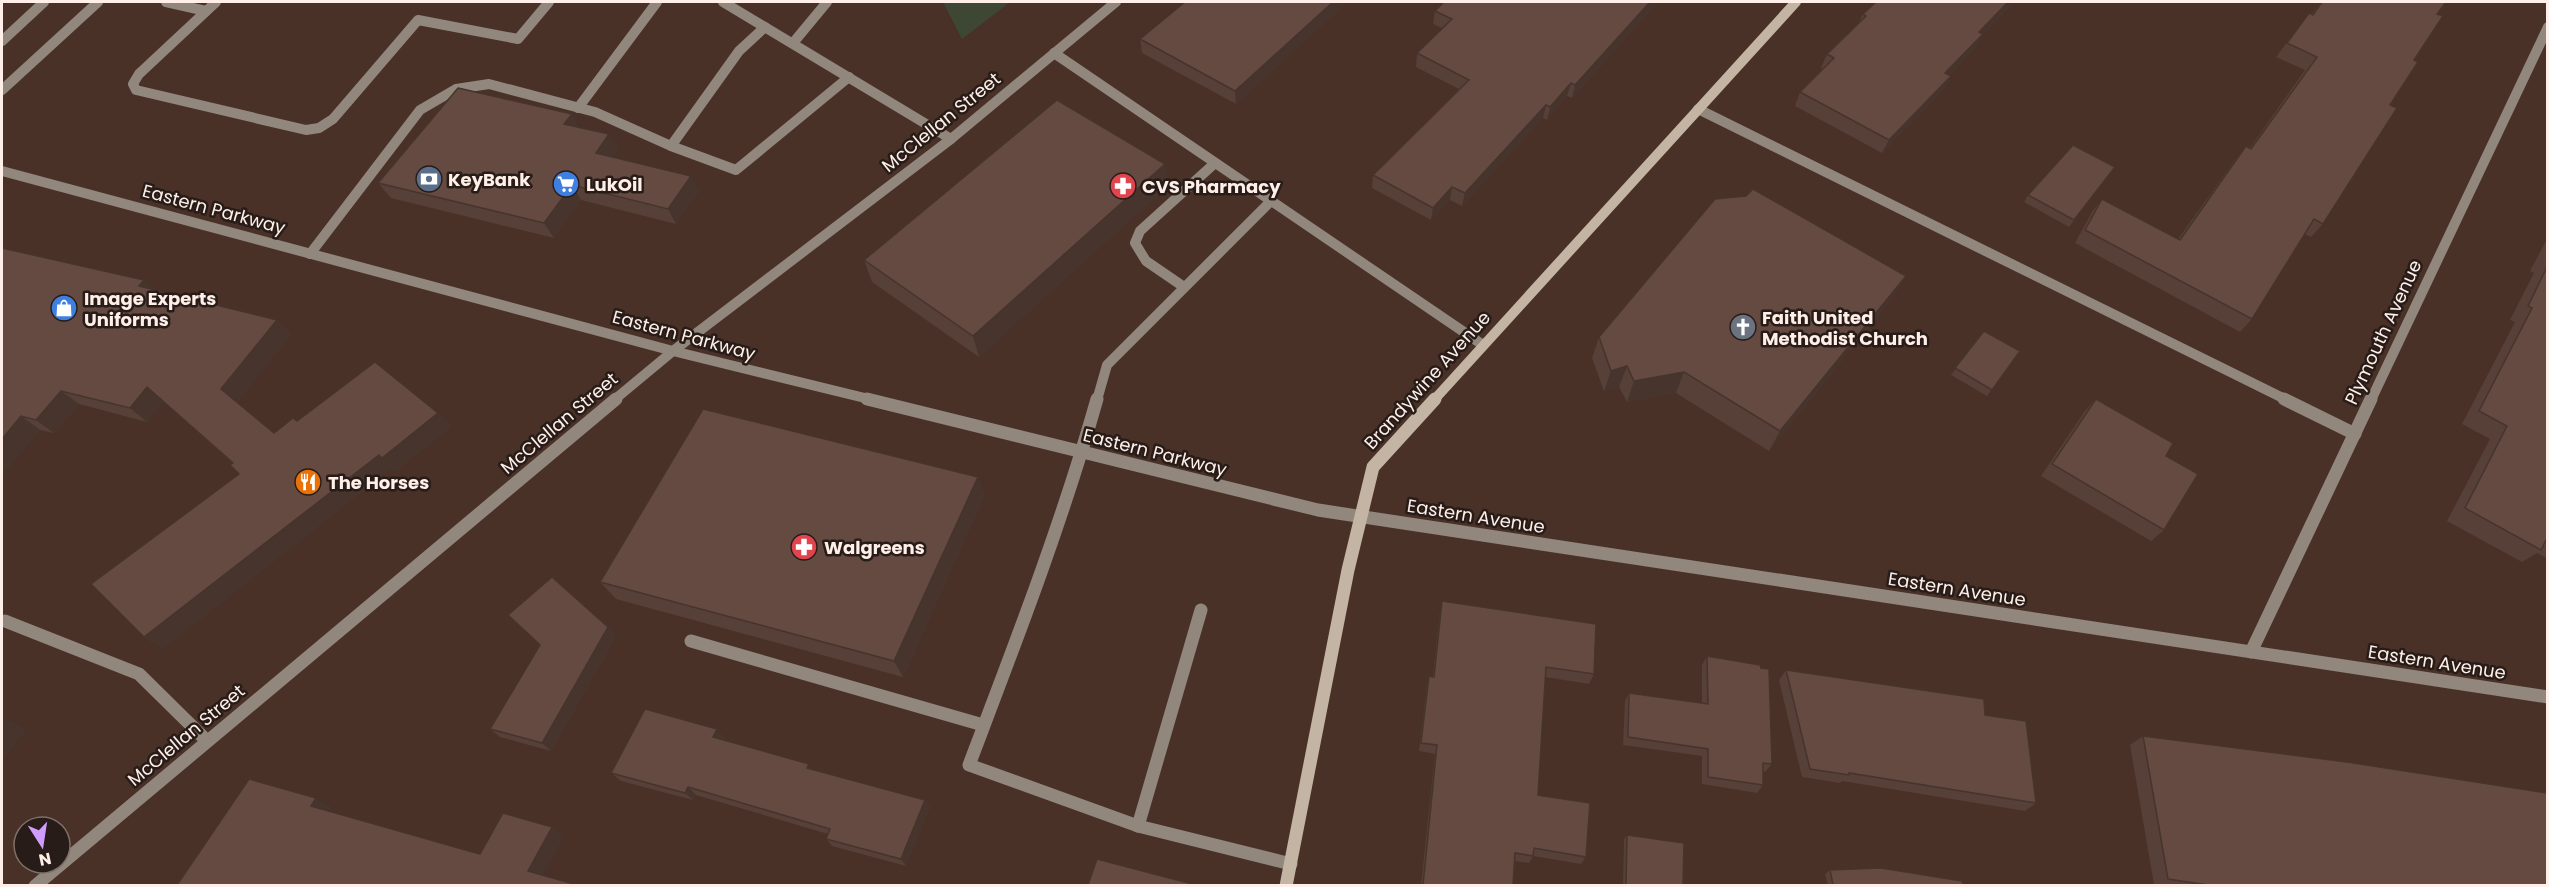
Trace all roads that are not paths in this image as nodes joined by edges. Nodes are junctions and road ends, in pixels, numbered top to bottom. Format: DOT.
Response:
graph roads {
  1 [pos="44,2"];
  2 [pos="98,2"];
  3 [pos="166,2"];
  4 [pos="216,2"];
  5 [pos="549,2"];
  6 [pos="657,2"];
  7 [pos="723,2"];
  8 [pos="827,2"];
  9 [pos="1116,2"];
  10 [pos="1796,2"];
  11 [pos="206,11"];
  12 [pos="765,27"];
  13 [pos="2547,27"];
  14 [pos="2,41"];
  15 [pos="793,44"];
  16 [pos="1054,53"];
  17 [pos="849,77"];
  18 [pos="2,90"];
  19 [pos="578,108"];
  20 [pos="1698,109"];
  21 [pos="951,139"];
  22 [pos="671,146"];
  23 [pos="1215,162"];
  24 [pos="2,171"];
  25 [pos="1271,201"];
  26 [pos="310,254"];
  27 [pos="1184,287"];
  28 [pos="1483,345"];
  29 [pos="673,351"];
  30 [pos="2355,434"];
  31 [pos="1082,452"];
  32 [pos="1360,517"];
  33 [pos="1201,610"];
  34 [pos="5,621"];
  35 [pos="691,641"];
  36 [pos="2251,652"];
  37 [pos="2547,697"];
  38 [pos="984,725"];
  39 [pos="207,741"];
  40 [pos="1138,826"];
  41 [pos="1291,864"];
  42 [pos="35,885"];
  43 [pos="1286,885"];
  1 -- 14 [label="street"];
  2 -- 18 [label="street"];
  3 -- 11 [label="street"];
  4 -- 11 [label="street"];
  5 -- 11 [label="street"];
  6 -- 19 [label="street"];
  7 -- 12 [label="street"];
  8 -- 15 [label="street"];
  9 -- 16 [label="street, McClellan Street"];
  10 -- 20 [label="main road, Brandywine Avenue"];
  12 -- 15 [label="street"];
  12 -- 22 [label="street"];
  13 -- 30 [label="street, Plymouth Avenue"];
  15 -- 17 [label="street"];
  16 -- 21 [label="street, McClellan Street"];
  16 -- 23 [label="street"];
  17 -- 21 [label="street"];
  17 -- 22 [label="street"];
  19 -- 22 [label="street"];
  19 -- 26 [label="street"];
  20 -- 28 [label="main road, Brandywine Avenue"];
  20 -- 30 [label="street"];
  21 -- 29 [label="street, McClellan Street"];
  23 -- 25 [label="street"];
  23 -- 27 [label="street"];
  24 -- 26 [label="street, Eastern Parkway"];
  25 -- 27 [label="street"];
  25 -- 28 [label="street"];
  26 -- 29 [label="street, Eastern Parkway"];
  27 -- 31 [label="street"];
  28 -- 32 [label="main road, Brandywine Avenue"];
  29 -- 31 [label="street, Eastern Parkway"];
  29 -- 39 [label="street, McClellan Street"];
  30 -- 36 [label="street, Plymouth Avenue"];
  31 -- 32 [label="street, Eastern Parkway"];
  31 -- 38 [label="street"];
  32 -- 36 [label="street, Eastern Avenue"];
  32 -- 41 [label="main road, Brandywine Avenue"];
  33 -- 40 [label="street"];
  34 -- 39 [label="street"];
  35 -- 38 [label="street"];
  36 -- 37 [label="street, Eastern Avenue"];
  38 -- 40 [label="street"];
  39 -- 42 [label="street, McClellan Street"];
  40 -- 41 [label="street"];
  41 -- 43 [label="main road, Brandywine Avenue"];
}
